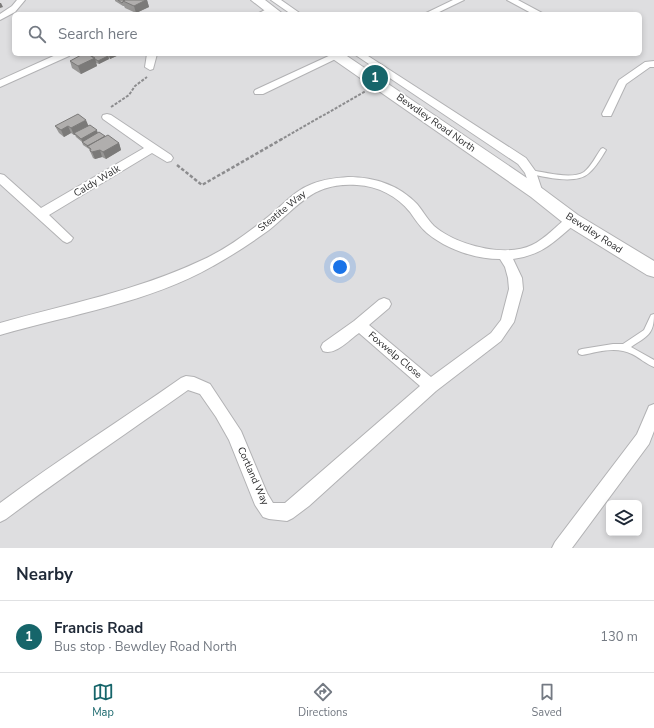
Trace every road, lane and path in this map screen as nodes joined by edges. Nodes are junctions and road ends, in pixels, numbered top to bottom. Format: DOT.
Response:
graph roads {
  1 [pos="21,0"];
  2 [pos="257,0"];
  3 [pos="460,0"];
  4 [pos="511,0"];
  5 [pos="271,9"];
  6 [pos="287,12"];
  7 [pos="433,12"];
  8 [pos="536,12"];
  9 [pos="0,17"];
  10 [pos="62,56"];
  11 [pos="152,56"];
  12 [pos="336,56"];
  13 [pos="339,56"];
  14 [pos="363,56"];
  15 [pos="654,64"];
  16 [pos="150,67"];
  17 [pos="378,83"];
  18 [pos="0,84"];
  19 [pos="259,92"];
  20 [pos="607,114"];
  21 [pos="107,117"];
  22 [pos="152,148"];
  23 [pos="603,150"];
  24 [pos="167,158"];
  25 [pos="530,172"];
  26 [pos="0,178"];
  27 [pos="537,193"];
  28 [pos="41,214"];
  29 [pos="572,220"];
  30 [pos="67,238"];
  31 [pos="504,255"];
  32 [pos="654,270"];
  33 [pos="384,304"];
  34 [pos="654,317"];
  35 [pos="359,325"];
  36 [pos="0,328"];
  37 [pos="328,347"];
  38 [pos="625,347"];
  39 [pos="582,352"];
  40 [pos="654,364"];
  41 [pos="431,386"];
  42 [pos="654,410"];
  43 [pos="0,513"];
  44 [pos="561,548"];
  1 -- 9 [label="street"];
  2 -- 5 [label="main road"];
  3 -- 7 [label="street"];
  4 -- 8 [label="street"];
  5 -- 6 [label="street"];
  10 -- 18 [label="street"];
  11 -- 16 [label="street"];
  12 -- 19 [label="street"];
  13 -- 17 [label="main road, Bewdley Road North"];
  14 -- 25 [label="street"];
  15 -- 20 [label="street"];
  16 -- 21 [label="path"];
  17 -- 24 [label="path"];
  17 -- 27 [label="main road, Bewdley Road North"];
  21 -- 22 [label="street"];
  22 -- 24 [label="street"];
  22 -- 28 [label="street, Caldy Walk"];
  23 -- 25 [label="lane"];
  25 -- 27 [label="street"];
  26 -- 28 [label="street"];
  27 -- 29 [label="main road, Bewdley Road"];
  28 -- 30 [label="street"];
  29 -- 31 [label="street, Steatite Way"];
  29 -- 32 [label="main road, Bewdley Road"];
  31 -- 36 [label="street, Steatite Way"];
  31 -- 41 [label="street, Cortland Way"];
  33 -- 35 [label="street"];
  34 -- 38 [label="lane"];
  35 -- 37 [label="street"];
  35 -- 41 [label="street, Foxwelp Close"];
  38 -- 39 [label="lane"];
  38 -- 40 [label="lane"];
  41 -- 43 [label="street, Cortland Way"];
  42 -- 44 [label="street"];
}
